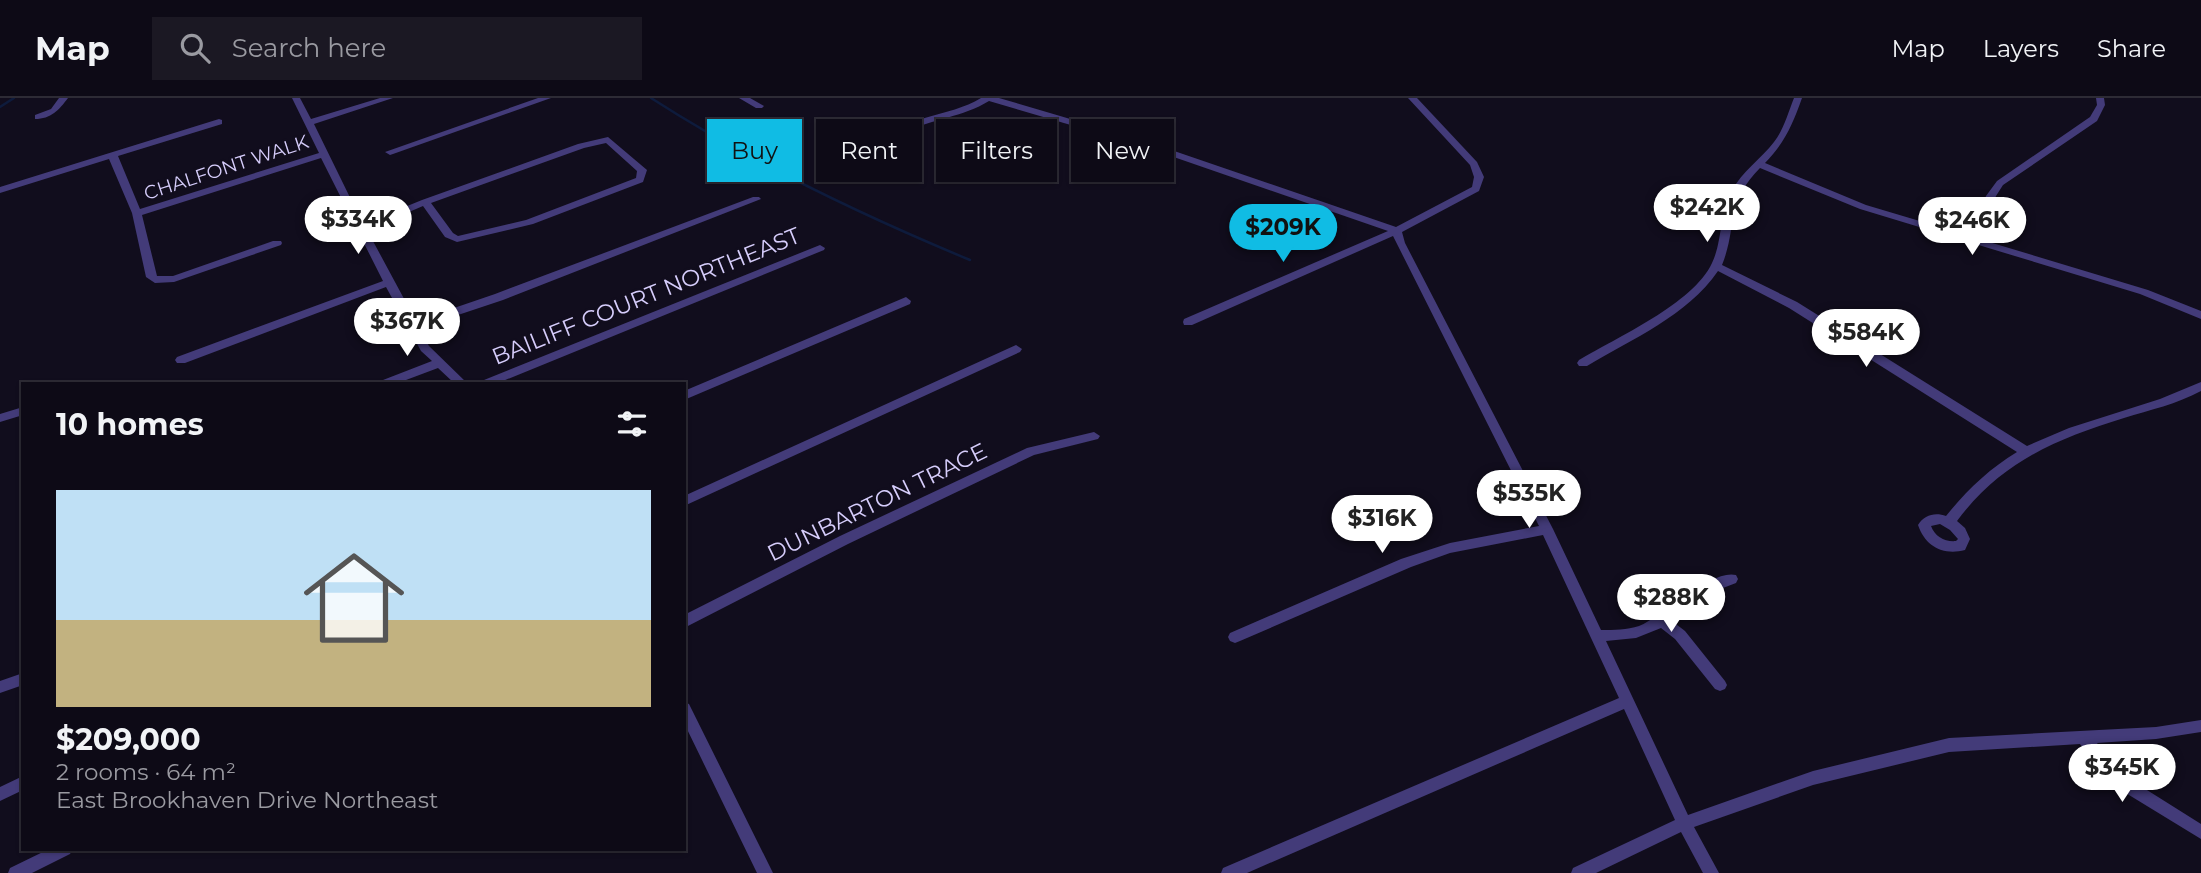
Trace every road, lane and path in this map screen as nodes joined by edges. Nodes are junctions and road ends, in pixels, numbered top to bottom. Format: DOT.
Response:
graph roads {
  1 [pos="64,98"];
  2 [pos="296,98"];
  3 [pos="389,98"];
  4 [pos="547,98"];
  5 [pos="743,98"];
  6 [pos="988,98"];
  7 [pos="1412,98"];
  8 [pos="1798,98"];
  9 [pos="2100,98"];
  10 [pos="758,106"];
  11 [pos="38,117"];
  12 [pos="219,122"];
  13 [pos="309,123"];
  14 [pos="922,124"];
  15 [pos="390,152"];
  16 [pos="325,154"];
  17 [pos="112,155"];
  18 [pos="1758,164"];
  19 [pos="0,190"];
  20 [pos="757,199"];
  21 [pos="425,202"];
  22 [pos="137,213"];
  23 [pos="362,228"];
  24 [pos="1393,233"];
  25 [pos="1973,241"];
  26 [pos="277,243"];
  27 [pos="820,248"];
  28 [pos="1716,266"];
  29 [pos="390,282"];
  30 [pos="906,301"];
  31 [pos="2201,315"];
  32 [pos="1188,323"];
  33 [pos="414,326"];
  34 [pos="1016,349"];
  35 [pos="181,360"];
  36 [pos="439,363"];
  37 [pos="1583,363"];
  38 [pos="390,382"];
  39 [pos="460,382"];
  40 [pos="490,382"];
  41 [pos="2201,386"];
  42 [pos="686,395"];
  43 [pos="21,412"];
  44 [pos="0,418"];
  45 [pos="1094,436"];
  46 [pos="2027,452"];
  47 [pos="686,500"];
  48 [pos="1949,522"];
  49 [pos="1548,529"];
  50 [pos="1731,579"];
  51 [pos="1661,620"];
  52 [pos="686,621"];
  53 [pos="1597,636"];
  54 [pos="1236,637"];
  55 [pos="21,681"];
  56 [pos="1720,685"];
  57 [pos="0,687"];
  58 [pos="1627,701"];
  59 [pos="686,712"];
  60 [pos="2201,726"];
  61 [pos="2083,737"];
  62 [pos="21,784"];
  63 [pos="0,794"];
  64 [pos="1684,823"];
  65 [pos="2201,832"];
  66 [pos="61,851"];
  67 [pos="1587,871"];
  68 [pos="16,873"];
  69 [pos="765,873"];
  70 [pos="1229,873"];
  71 [pos="1711,873"];
  1 -- 11 [label="street"];
  2 -- 13 [label="street"];
  3 -- 13 [label="street"];
  4 -- 15 [label="street"];
  5 -- 10 [label="street"];
  6 -- 14 [label="street"];
  6 -- 24 [label="street"];
  7 -- 24 [label="street"];
  8 -- 18 [label="street"];
  9 -- 25 [label="street"];
  12 -- 17 [label="street"];
  13 -- 16 [label="street"];
  16 -- 22 [label="street, CHALFONT WALK"];
  16 -- 23 [label="street"];
  17 -- 19 [label="street"];
  17 -- 22 [label="street"];
  18 -- 25 [label="street"];
  18 -- 28 [label="street"];
  20 -- 33 [label="street"];
  21 -- 21 [label="street"];
  21 -- 23 [label="street"];
  22 -- 26 [label="street"];
  23 -- 29 [label="street"];
  24 -- 32 [label="street"];
  24 -- 49 [label="street"];
  25 -- 31 [label="street"];
  27 -- 40 [label="street, BAILIFF COURT NORTHEAST"];
  28 -- 37 [label="street"];
  28 -- 46 [label="street"];
  29 -- 33 [label="street"];
  29 -- 35 [label="street"];
  30 -- 42 [label="street"];
  33 -- 36 [label="street"];
  34 -- 47 [label="street"];
  36 -- 38 [label="street"];
  36 -- 39 [label="street"];
  41 -- 46 [label="street"];
  43 -- 44 [label="street"];
  45 -- 52 [label="street, DUNBARTON TRACE"];
  46 -- 48 [label="street"];
  49 -- 53 [label="street"];
  49 -- 54 [label="street"];
  50 -- 51 [label="street"];
  51 -- 53 [label="street"];
  51 -- 56 [label="street"];
  53 -- 58 [label="street"];
  55 -- 57 [label="street"];
  58 -- 64 [label="street"];
  58 -- 70 [label="street"];
  59 -- 69 [label="street"];
  60 -- 61 [label="street"];
  61 -- 64 [label="street"];
  61 -- 65 [label="street"];
  62 -- 63 [label="street"];
  64 -- 67 [label="street"];
  64 -- 71 [label="street"];
  66 -- 68 [label="street"];
}
